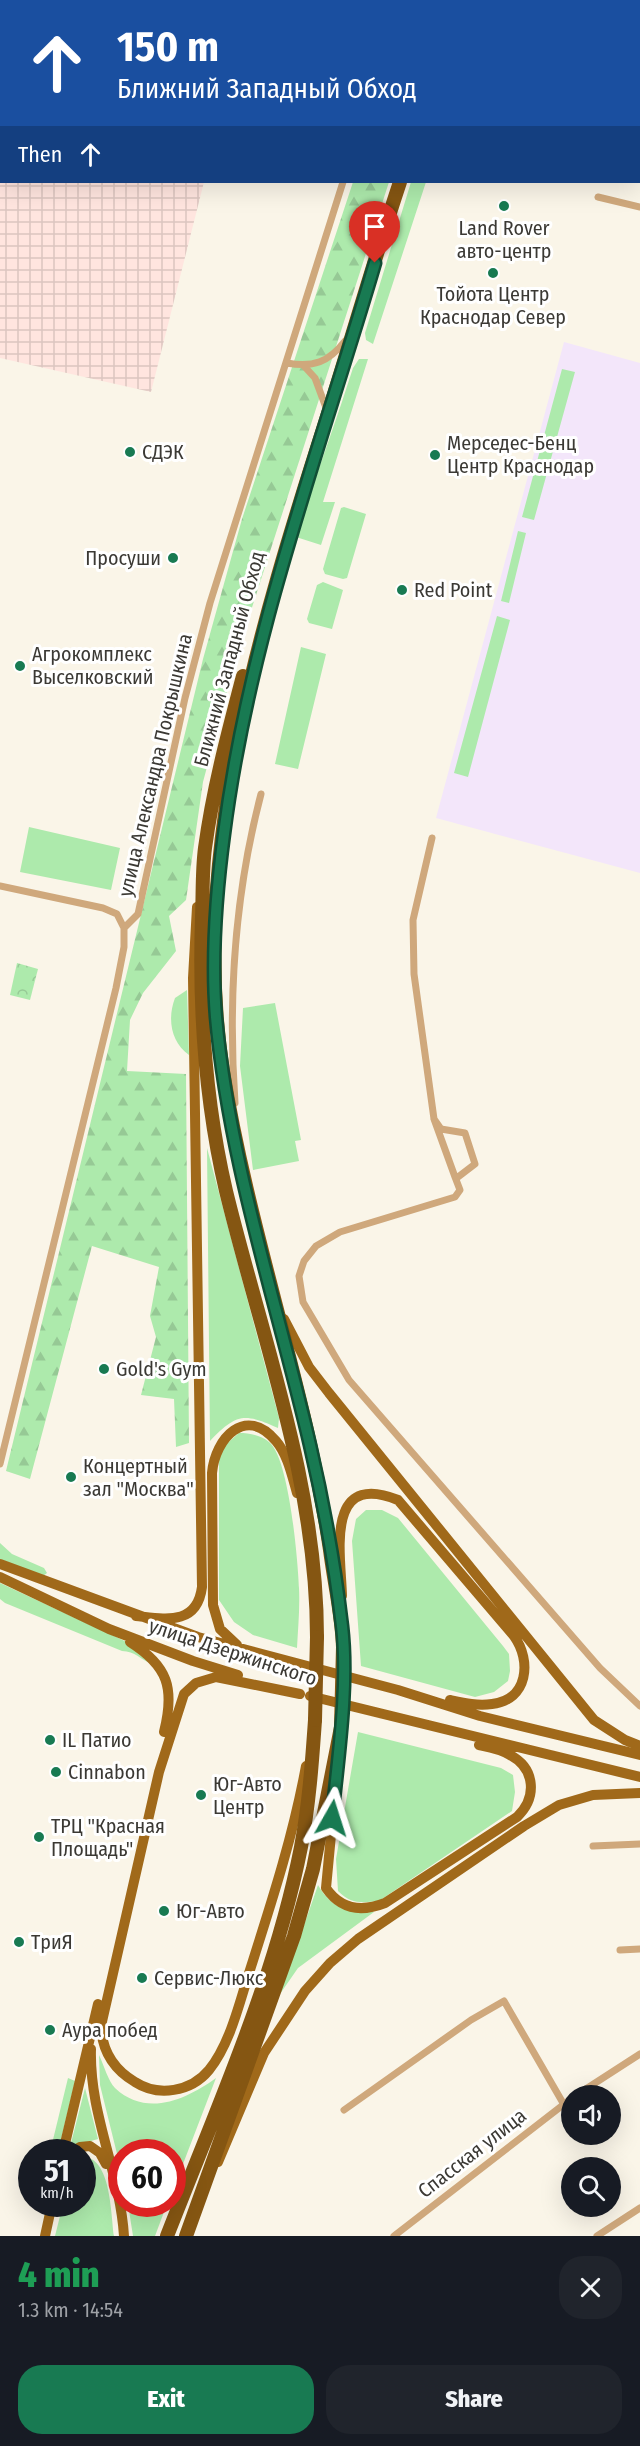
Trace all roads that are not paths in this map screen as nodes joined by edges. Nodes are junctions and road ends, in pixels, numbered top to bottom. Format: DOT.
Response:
graph roads {
  1 [pos="343,183"];
  2 [pos="394,183"];
  3 [pos="400,183"];
  4 [pos="598,197"];
  5 [pos="640,207"];
  6 [pos="345,341"];
  7 [pos="287,363"];
  8 [pos="304,366"];
  9 [pos="325,405"];
  10 [pos="261,794"];
  11 [pos="432,838"];
  12 [pos="204,852"];
  13 [pos="0,886"];
  14 [pos="124,928"];
  15 [pos="434,1119"];
  16 [pos="238,1157"];
  17 [pos="455,1177"];
  18 [pos="268,1281"];
  19 [pos="0,1464"];
  20 [pos="310,1532"];
  21 [pos="0,1564"];
  22 [pos="0,1577"];
  23 [pos="136,1616"];
  24 [pos="109,1629"];
  25 [pos="343,1630"];
  26 [pos="253,1653"];
  27 [pos="398,1690"];
  28 [pos="300,1694"];
  29 [pos="640,1706"];
  30 [pos="364,1710"];
  31 [pos="314,1725"];
  32 [pos="340,1743"];
  33 [pos="637,1745"];
  34 [pos="640,1755"];
  35 [pos="640,1777"];
  36 [pos="640,1793"];
  37 [pos="640,1844"];
  38 [pos="593,1846"];
  39 [pos="620,1950"];
  40 [pos="640,1950"];
  41 [pos="97,2010"];
  42 [pos="640,2054"];
  43 [pos="592,2085"];
  44 [pos="561,2100"];
  45 [pos="561,2105"];
  46 [pos="344,2110"];
  47 [pos="66,2139"];
  48 [pos="96,2150"];
  49 [pos="108,2154"];
  50 [pos="108,2168"];
  51 [pos="201,2198"];
  52 [pos="640,2208"];
  53 [pos="49,2217"];
  54 [pos="121,2217"];
  55 [pos="45,2236"];
  56 [pos="124,2236"];
  57 [pos="167,2236"];
  58 [pos="186,2236"];
  59 [pos="394,2236"];
  60 [pos="597,2236"];
  1 -- 7 [label="street, улица Александра Покрышкина"];
  2 -- 6 [label="highway, Ближний Западный Обход"];
  3 -- 16 [label="highway, Ближний Западный Обход"];
  4 -- 5 [label="street"];
  6 -- 8 [label="street"];
  6 -- 9 [label="highway, Ближний Западный Обход"];
  7 -- 8 [label="street"];
  7 -- 14 [label="street, улица Александра Покрышкина"];
  8 -- 9 [label="street"];
  9 -- 12 [label="highway, Ближний Западный Обход"];
  10 -- 16 [label="street"];
  11 -- 15 [label="street"];
  12 -- 20 [label="highway, Ближний Западный Обход"];
  12 -- 23 [label="main road"];
  13 -- 14 [label="street"];
  14 -- 19 [label="street, улица Александра Покрышкина"];
  15 -- 17 [label="street"];
  15 -- 17 [label="street"];
  16 -- 18 [label="highway, Ближний Западный Обход"];
  17 -- 29 [label="street"];
  18 -- 25 [label="highway, Ближний Западный Обход"];
  18 -- 33 [label="main road"];
  20 -- 26 [label="main road"];
  20 -- 31 [label="highway, Ближний Западный Обход, bridge"];
  21 -- 23 [label="main road, улица Дзержинского"];
  22 -- 24 [label="main road, улица Дзержинского"];
  23 -- 26 [label="main road, улица Дзержинского"];
  24 -- 28 [label="main road, улица Дзержинского"];
  24 -- 41 [label="main road"];
  25 -- 27 [label="main road"];
  25 -- 32 [label="highway, Ближний Западный Обход, bridge"];
  26 -- 27 [label="main road, улица Дзержинского"];
  27 -- 34 [label="main road, улица Дзержинского"];
  28 -- 30 [label="main road, улица Дзержинского"];
  28 -- 31 [label="main road"];
  30 -- 32 [label="main road"];
  30 -- 35 [label="main road, улица Дзержинского"];
  31 -- 57 [label="highway, Ближний Западный Обход"];
  32 -- 51 [label="highway, Ближний Западный Обход"];
  36 -- 51 [label="main road"];
  37 -- 38 [label="street"];
  39 -- 40 [label="street"];
  41 -- 47 [label="main road"];
  41 -- 49 [label="main road"];
  42 -- 43 [label="street, Спасская улица"];
  44 -- 46 [label="street"];
  45 -- 59 [label="street, Спасская улица"];
  48 -- 50 [label="main road"];
  51 -- 58 [label="highway, Ближний Западный Обход"];
  52 -- 60 [label="street"];
  53 -- 55 [label="main road"];
  54 -- 56 [label="main road"];
}
